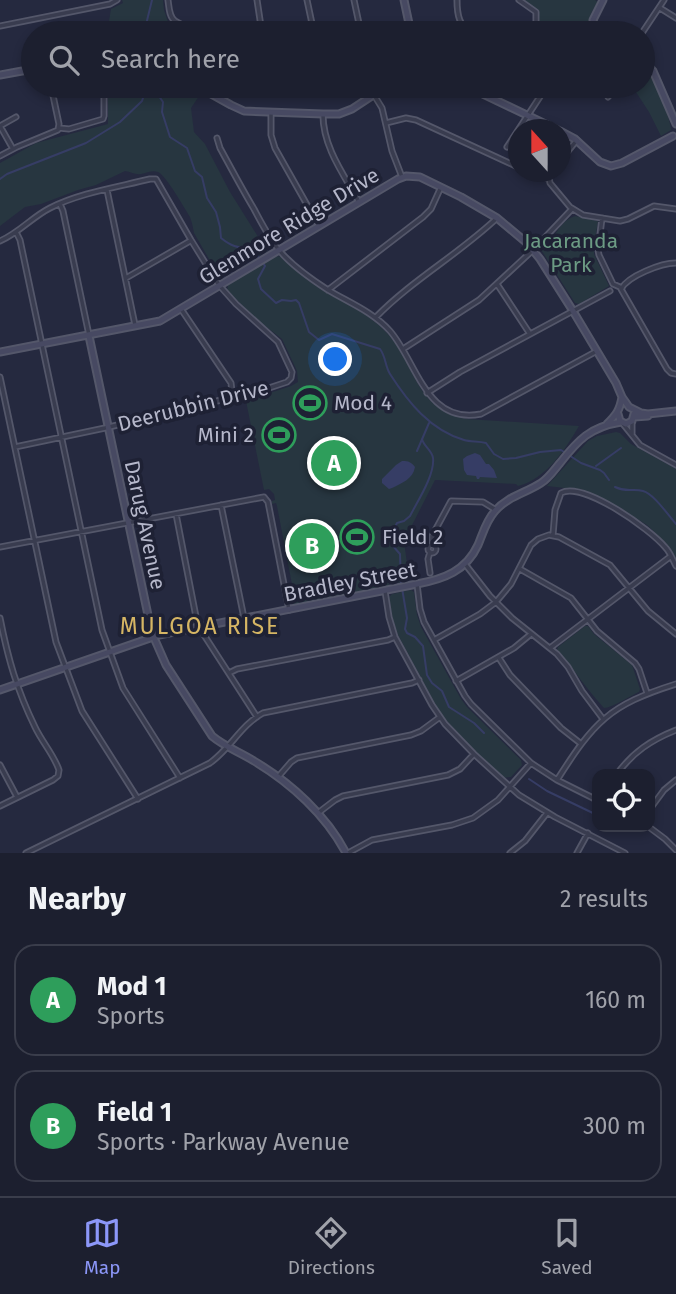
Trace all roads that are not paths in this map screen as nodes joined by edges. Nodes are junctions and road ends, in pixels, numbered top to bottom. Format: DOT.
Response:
graph roads {
  1 [pos="117,0"];
  2 [pos="168,0"];
  3 [pos="257,0"];
  4 [pos="307,0"];
  5 [pos="354,0"];
  6 [pos="404,0"];
  7 [pos="457,0"];
  8 [pos="519,0"];
  9 [pos="603,0"];
  10 [pos="664,0"];
  11 [pos="659,8"];
  12 [pos="676,18"];
  13 [pos="25,21"];
  14 [pos="178,21"];
  15 [pos="260,21"];
  16 [pos="311,21"];
  17 [pos="358,21"];
  18 [pos="408,21"];
  19 [pos="460,21"];
  20 [pos="536,21"];
  21 [pos="593,21"];
  22 [pos="650,21"];
  23 [pos="21,22"];
  24 [pos="0,26"];
  25 [pos="21,71"];
  26 [pos="0,75"];
  27 [pos="655,76"];
  28 [pos="53,98"];
  29 [pos="104,98"];
  30 [pos="220,98"];
  31 [pos="369,98"];
  32 [pos="376,98"];
  33 [pos="491,98"];
  34 [pos="539,98"];
  35 [pos="271,112"];
  36 [pos="323,114"];
  37 [pos="527,115"];
  38 [pos="16,117"];
  39 [pos="536,119"];
  40 [pos="386,123"];
  41 [pos="676,125"];
  42 [pos="0,126"];
  43 [pos="59,128"];
  44 [pos="571,137"];
  45 [pos="217,138"];
  46 [pos="674,138"];
  47 [pos="576,140"];
  48 [pos="507,147"];
  49 [pos="571,147"];
  50 [pos="13,149"];
  51 [pos="0,156"];
  52 [pos="508,162"];
  53 [pos="402,177"];
  54 [pos="550,182"];
  55 [pos="441,187"];
  56 [pos="107,190"];
  57 [pos="359,202"];
  58 [pos="60,204"];
  59 [pos="572,209"];
  60 [pos="676,209"];
  61 [pos="497,218"];
  62 [pos="602,218"];
  63 [pos="319,226"];
  64 [pos="16,233"];
  65 [pos="191,240"];
  66 [pos="0,241"];
  67 [pos="279,250"];
  68 [pos="533,250"];
  69 [pos="676,263"];
  70 [pos="126,278"];
  71 [pos="497,284"];
  72 [pos="219,285"];
  73 [pos="328,290"];
  74 [pos="622,290"];
  75 [pos="610,291"];
  76 [pos="180,308"];
  77 [pos="573,311"];
  78 [pos="376,317"];
  79 [pos="135,327"];
  80 [pos="530,334"];
  81 [pos="89,336"];
  82 [pos="42,345"];
  83 [pos="403,349"];
  84 [pos="597,351"];
  85 [pos="0,352"];
  86 [pos="676,374"];
  87 [pos="0,377"];
  88 [pos="232,392"];
  89 [pos="427,393"];
  90 [pos="622,397"];
  91 [pos="631,409"];
  92 [pos="619,412"];
  93 [pos="676,413"];
  94 [pos="633,419"];
  95 [pos="621,422"];
  96 [pos="607,424"];
  97 [pos="109,428"];
  98 [pos="632,434"];
  99 [pos="61,437"];
  100 [pos="15,447"];
  101 [pos="676,465"];
  102 [pos="221,505"];
  103 [pos="496,510"];
  104 [pos="176,514"];
  105 [pos="129,523"];
  106 [pos="81,533"];
  107 [pos="553,535"];
  108 [pos="34,540"];
  109 [pos="0,547"];
  110 [pos="671,556"];
  111 [pos="465,564"];
  112 [pos="676,566"];
  113 [pos="520,569"];
  114 [pos="430,573"];
  115 [pos="417,584"];
  116 [pos="629,587"];
  117 [pos="385,591"];
  118 [pos="496,602"];
  119 [pos="289,610"];
  120 [pos="0,618"];
  121 [pos="244,618"];
  122 [pos="587,619"];
  123 [pos="200,627"];
  124 [pos="531,634"];
  125 [pos="676,634"];
  126 [pos="154,637"];
  127 [pos="395,637"];
  128 [pos="433,640"];
  129 [pos="550,648"];
  130 [pos="110,652"];
  131 [pos="499,657"];
  132 [pos="65,668"];
  133 [pos="229,673"];
  134 [pos="419,680"];
  135 [pos="456,681"];
  136 [pos="16,684"];
  137 [pos="676,684"];
  138 [pos="0,690"];
  139 [pos="647,693"];
  140 [pos="257,717"];
  141 [pos="440,717"];
  142 [pos="603,719"];
  143 [pos="676,730"];
  144 [pos="580,743"];
  145 [pos="228,747"];
  146 [pos="474,754"];
  147 [pos="531,763"];
  148 [pos="0,765"];
  149 [pos="621,769"];
  150 [pos="278,777"];
  151 [pos="180,778"];
  152 [pos="557,780"];
  153 [pos="676,780"];
  154 [pos="509,788"];
  155 [pos="18,797"];
  156 [pos="592,798"];
  157 [pos="138,799"];
  158 [pos="655,802"];
  159 [pos="0,806"];
  160 [pos="318,813"];
  161 [pos="547,813"];
  162 [pos="655,832"];
  163 [pos="588,833"];
  164 [pos="676,841"];
  165 [pos="672,846"];
  166 [pos="676,850"];
  167 [pos="26,853"];
  168 [pos="347,853"];
  169 [pos="510,853"];
  170 [pos="577,853"];
  171 [pos="625,853"];
  1 -- 13 [label="street"];
  2 -- 14 [label="street"];
  3 -- 15 [label="street"];
  4 -- 16 [label="street"];
  5 -- 17 [label="street"];
  6 -- 18 [label="street"];
  7 -- 19 [label="street"];
  8 -- 20 [label="street"];
  9 -- 21 [label="street"];
  10 -- 11 [label="street"];
  11 -- 12 [label="street"];
  11 -- 22 [label="street"];
  23 -- 24 [label="street"];
  25 -- 26 [label="street"];
  27 -- 41 [label="street"];
  28 -- 43 [label="street"];
  29 -- 43 [label="street"];
  30 -- 35 [label="street"];
  31 -- 36 [label="street"];
  32 -- 40 [label="street"];
  33 -- 37 [label="street"];
  34 -- 37 [label="street"];
  35 -- 36 [label="street"];
  35 -- 63 [label="street"];
  36 -- 57 [label="street"];
  37 -- 39 [label="street"];
  37 -- 48 [label="street"];
  38 -- 42 [label="street"];
  40 -- 52 [label="street"];
  40 -- 53 [label="street"];
  41 -- 46 [label="street"];
  42 -- 50 [label="street"];
  43 -- 50 [label="street"];
  44 -- 47 [label="street"];
  45 -- 67 [label="street"];
  46 -- 47 [label="street"];
  47 -- 49 [label="street"];
  50 -- 51 [label="street"];
  53 -- 55 [label="street, Glenmore Ridge Drive"];
  53 -- 57 [label="street, Glenmore Ridge Drive"];
  54 -- 59 [label="street"];
  55 -- 61 [label="street, Glenmore Ridge Drive"];
  55 -- 73 [label="street"];
  56 -- 58 [label="street, Deerubbin Drive"];
  56 -- 65 [label="street, Deerubbin Drive"];
  56 -- 70 [label="street"];
  57 -- 63 [label="street, Glenmore Ridge Drive"];
  58 -- 64 [label="street, Deerubbin Drive"];
  58 -- 81 [label="street"];
  59 -- 62 [label="street"];
  59 -- 68 [label="street"];
  60 -- 62 [label="street"];
  61 -- 68 [label="street, Glenmore Ridge Drive"];
  61 -- 78 [label="street"];
  62 -- 74 [label="street"];
  63 -- 67 [label="street, Glenmore Ridge Drive"];
  64 -- 66 [label="street, Deerubbin Drive"];
  64 -- 82 [label="street"];
  65 -- 70 [label="street"];
  65 -- 72 [label="street, Deerubbin Drive"];
  67 -- 72 [label="street, Glenmore Ridge Drive"];
  67 -- 73 [label="street"];
  68 -- 71 [label="street"];
  68 -- 77 [label="street, Glenmore Ridge Drive"];
  69 -- 74 [label="street"];
  70 -- 79 [label="street"];
  71 -- 80 [label="street"];
  71 -- 83 [label="street"];
  72 -- 76 [label="street, Glenmore Ridge Drive"];
  72 -- 88 [label="street, Deerubbin Drive"];
  73 -- 78 [label="street"];
  74 -- 86 [label="street"];
  75 -- 77 [label="street"];
  76 -- 79 [label="street, Glenmore Ridge Drive"];
  76 -- 88 [label="street"];
  77 -- 80 [label="street"];
  77 -- 84 [label="street, Glenmore Ridge Drive"];
  78 -- 83 [label="street"];
  79 -- 81 [label="street, Glenmore Ridge Drive"];
  80 -- 89 [label="street"];
  81 -- 82 [label="street, Glenmore Ridge Drive"];
  81 -- 97 [label="street, Darug Avenue"];
  82 -- 85 [label="street, Glenmore Ridge Drive"];
  82 -- 99 [label="street"];
  83 -- 89 [label="street"];
  84 -- 89 [label="street"];
  84 -- 90 [label="street, Glenmore Ridge Drive"];
  87 -- 100 [label="street"];
  88 -- 97 [label="street, Deerubbin Drive"];
  90 -- 91 [label="street, Glenmore Ridge Drive"];
  90 -- 92 [label="street"];
  91 -- 92 [label="street"];
  91 -- 93 [label="street"];
  91 -- 94 [label="street"];
  92 -- 95 [label="street"];
  92 -- 96 [label="street"];
  93 -- 94 [label="street"];
  94 -- 95 [label="street"];
  94 -- 98 [label="street"];
  95 -- 96 [label="street"];
  95 -- 98 [label="street"];
  96 -- 103 [label="street"];
  97 -- 99 [label="street, Deerubbin Drive"];
  97 -- 105 [label="street, Darug Avenue"];
  98 -- 101 [label="street"];
  99 -- 100 [label="street, Deerubbin Drive"];
  99 -- 106 [label="street"];
  100 -- 108 [label="street"];
  102 -- 104 [label="street"];
  102 -- 119 [label="street"];
  102 -- 121 [label="street"];
  103 -- 111 [label="street"];
  103 -- 114 [label="street"];
  104 -- 105 [label="street"];
  104 -- 123 [label="street"];
  105 -- 106 [label="street"];
  105 -- 126 [label="street, Darug Avenue"];
  106 -- 108 [label="street"];
  106 -- 130 [label="street"];
  107 -- 110 [label="street"];
  107 -- 113 [label="street"];
  107 -- 116 [label="street"];
  108 -- 109 [label="street"];
  108 -- 132 [label="street"];
  110 -- 112 [label="street"];
  110 -- 116 [label="street"];
  111 -- 115 [label="street, Bradley Street"];
  111 -- 118 [label="street"];
  113 -- 118 [label="street"];
  113 -- 122 [label="street"];
  115 -- 117 [label="street, Bradley Street"];
  115 -- 128 [label="street"];
  116 -- 122 [label="street"];
  116 -- 125 [label="street"];
  117 -- 119 [label="street, Bradley Street"];
  117 -- 127 [label="street"];
  118 -- 124 [label="street"];
  118 -- 128 [label="street"];
  119 -- 121 [label="street, Bradley Street"];
  120 -- 136 [label="street"];
  121 -- 123 [label="street, Bradley Street"];
  122 -- 129 [label="street"];
  122 -- 139 [label="street"];
  123 -- 126 [label="street, Bradley Street"];
  123 -- 133 [label="street"];
  124 -- 129 [label="street"];
  124 -- 131 [label="street"];
  126 -- 130 [label="street, Bradley Street"];
  126 -- 145 [label="street, Darug Avenue"];
  127 -- 133 [label="street"];
  127 -- 134 [label="street"];
  128 -- 135 [label="street"];
  129 -- 142 [label="street"];
  130 -- 132 [label="street, Bradley Street"];
  130 -- 151 [label="street"];
  131 -- 135 [label="street"];
  131 -- 144 [label="street"];
  132 -- 136 [label="street, Bradley Street"];
  132 -- 157 [label="street"];
  133 -- 140 [label="street"];
  134 -- 140 [label="street"];
  134 -- 141 [label="street"];
  135 -- 147 [label="street"];
  136 -- 138 [label="street, Bradley Street"];
  136 -- 155 [label="street"];
  137 -- 139 [label="street"];
  139 -- 142 [label="street"];
  140 -- 145 [label="street"];
  141 -- 146 [label="street"];
  141 -- 150 [label="street"];
  142 -- 144 [label="street"];
  143 -- 149 [label="street"];
  144 -- 152 [label="street"];
  145 -- 150 [label="street, Darug Avenue"];
  145 -- 151 [label="street"];
  146 -- 154 [label="street"];
  146 -- 160 [label="street"];
  147 -- 152 [label="street"];
  147 -- 154 [label="street"];
  148 -- 155 [label="street"];
  150 -- 160 [label="street, Darug Avenue"];
  151 -- 157 [label="street"];
  152 -- 156 [label="street"];
  153 -- 158 [label="street"];
  154 -- 161 [label="street"];
  154 -- 168 [label="street"];
  155 -- 159 [label="street"];
  157 -- 167 [label="street"];
  160 -- 168 [label="street, Darug Avenue"];
  161 -- 163 [label="street"];
  161 -- 169 [label="street"];
  162 -- 165 [label="street"];
  163 -- 170 [label="street"];
  163 -- 171 [label="street"];
  164 -- 165 [label="street"];
  165 -- 166 [label="street"];
}
